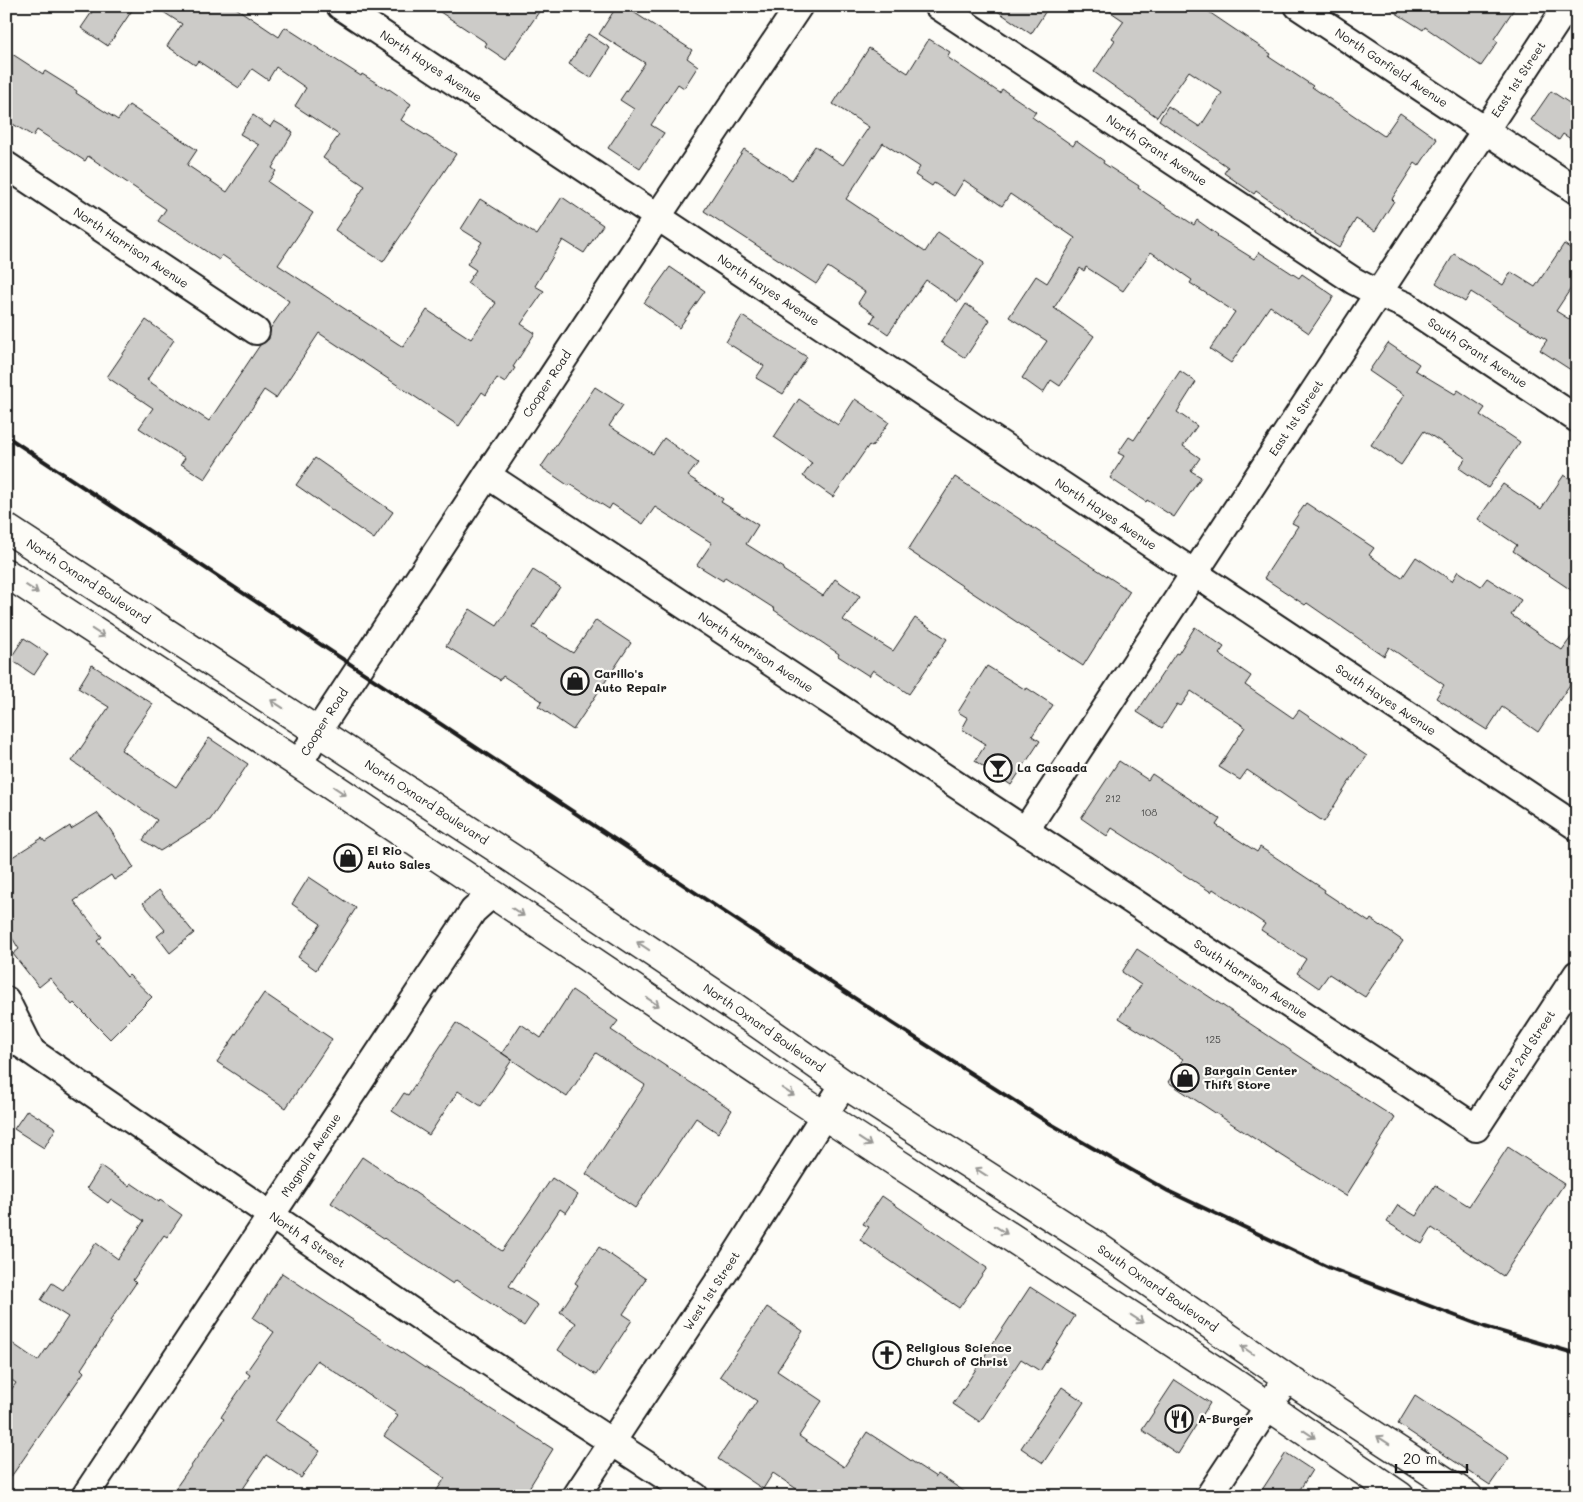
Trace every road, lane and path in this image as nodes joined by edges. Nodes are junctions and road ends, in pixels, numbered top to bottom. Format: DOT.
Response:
graph roads {
  1 [pos="340,6"];
  2 [pos="798,6"];
  3 [pos="938,6"];
  4 [pos="1298,6"];
  5 [pos="1566,6"];
  6 [pos="1484,130"];
  7 [pos="6,165"];
  8 [pos="1577,191"];
  9 [pos="658,216"];
  10 [pos="1377,293"];
  11 [pos="256,331"];
  12 [pos="1577,419"];
  13 [pos="488,475"];
  14 [pos="6,528"];
  15 [pos="6,572"];
  16 [pos="1195,572"];
  17 [pos="318,731"];
  18 [pos="299,764"];
  19 [pos="1577,827"];
  20 [pos="1025,831"];
  21 [pos="533,873"];
  22 [pos="493,895"];
  23 [pos="1577,974"];
  24 [pos="6,1000"];
  25 [pos="6,1034"];
  26 [pos="31,1051"];
  27 [pos="844,1084"];
  28 [pos="824,1115"];
  29 [pos="1476,1128"];
  30 [pos="271,1214"];
  31 [pos="1287,1378"];
  32 [pos="1269,1406"];
  33 [pos="611,1441"];
  34 [pos="85,1496"];
  35 [pos="576,1496"];
  36 [pos="695,1496"];
  37 [pos="1209,1496"];
  38 [pos="1400,1496"];
  39 [pos="1468,1496"];
  1 -- 9 [label="street, North Hayes Avenue"];
  2 -- 9 [label="street, Cooper Road"];
  3 -- 10 [label="street, North Grant Avenue"];
  4 -- 6 [label="street, North Garfield Avenue"];
  5 -- 6 [label="street, East 1st Street"];
  6 -- 8 [label="street, North Garfield Avenue"];
  6 -- 10 [label="street, East 1st Street"];
  7 -- 11 [label="street, North Harrison Avenue"];
  9 -- 13 [label="street, Cooper Road"];
  9 -- 16 [label="street, North Hayes Avenue"];
  10 -- 12 [label="street, South Grant Avenue"];
  10 -- 16 [label="street, East 1st Street"];
  13 -- 17 [label="street, Cooper Road"];
  13 -- 20 [label="street, North Harrison Avenue"];
  17 -- 14 [label="main road, North Oxnard Boulevard, one-way"];
  15 -- 18 [label="main road, one-way"];
  16 -- 19 [label="street, South Hayes Avenue"];
  16 -- 20 [label="street, East 1st Street"];
  17 -- 18 [label="street, Cooper Road"];
  17 -- 21 [label="main road, North Oxnard Boulevard"];
  18 -- 22 [label="main road, one-way"];
  20 -- 29 [label="street, South Harrison Avenue"];
  21 -- 22 [label="main road"];
  27 -- 21 [label="main road, North Oxnard Boulevard, one-way"];
  22 -- 28 [label="main road, one-way"];
  22 -- 30 [label="street, Magnolia Avenue"];
  23 -- 29 [label="street, East 2nd Street"];
  24 -- 26 [label="street"];
  25 -- 26 [label="street, North A Street"];
  26 -- 30 [label="street, North A Street"];
  27 -- 28 [label="street, West 1st Street"];
  31 -- 27 [label="main road, South Oxnard Boulevard, one-way"];
  28 -- 32 [label="main road, one-way"];
  28 -- 33 [label="street, West 1st Street"];
  30 -- 33 [label="street, North A Street"];
  30 -- 34 [label="street, Magnolia Avenue"];
  31 -- 32 [label="street"];
  39 -- 31 [label="main road, South Oxnard Boulevard, one-way"];
  32 -- 37 [label="street"];
  32 -- 38 [label="main road, one-way"];
  33 -- 35 [label="street, West 1st Street"];
  33 -- 36 [label="street, North A Street"];
}
